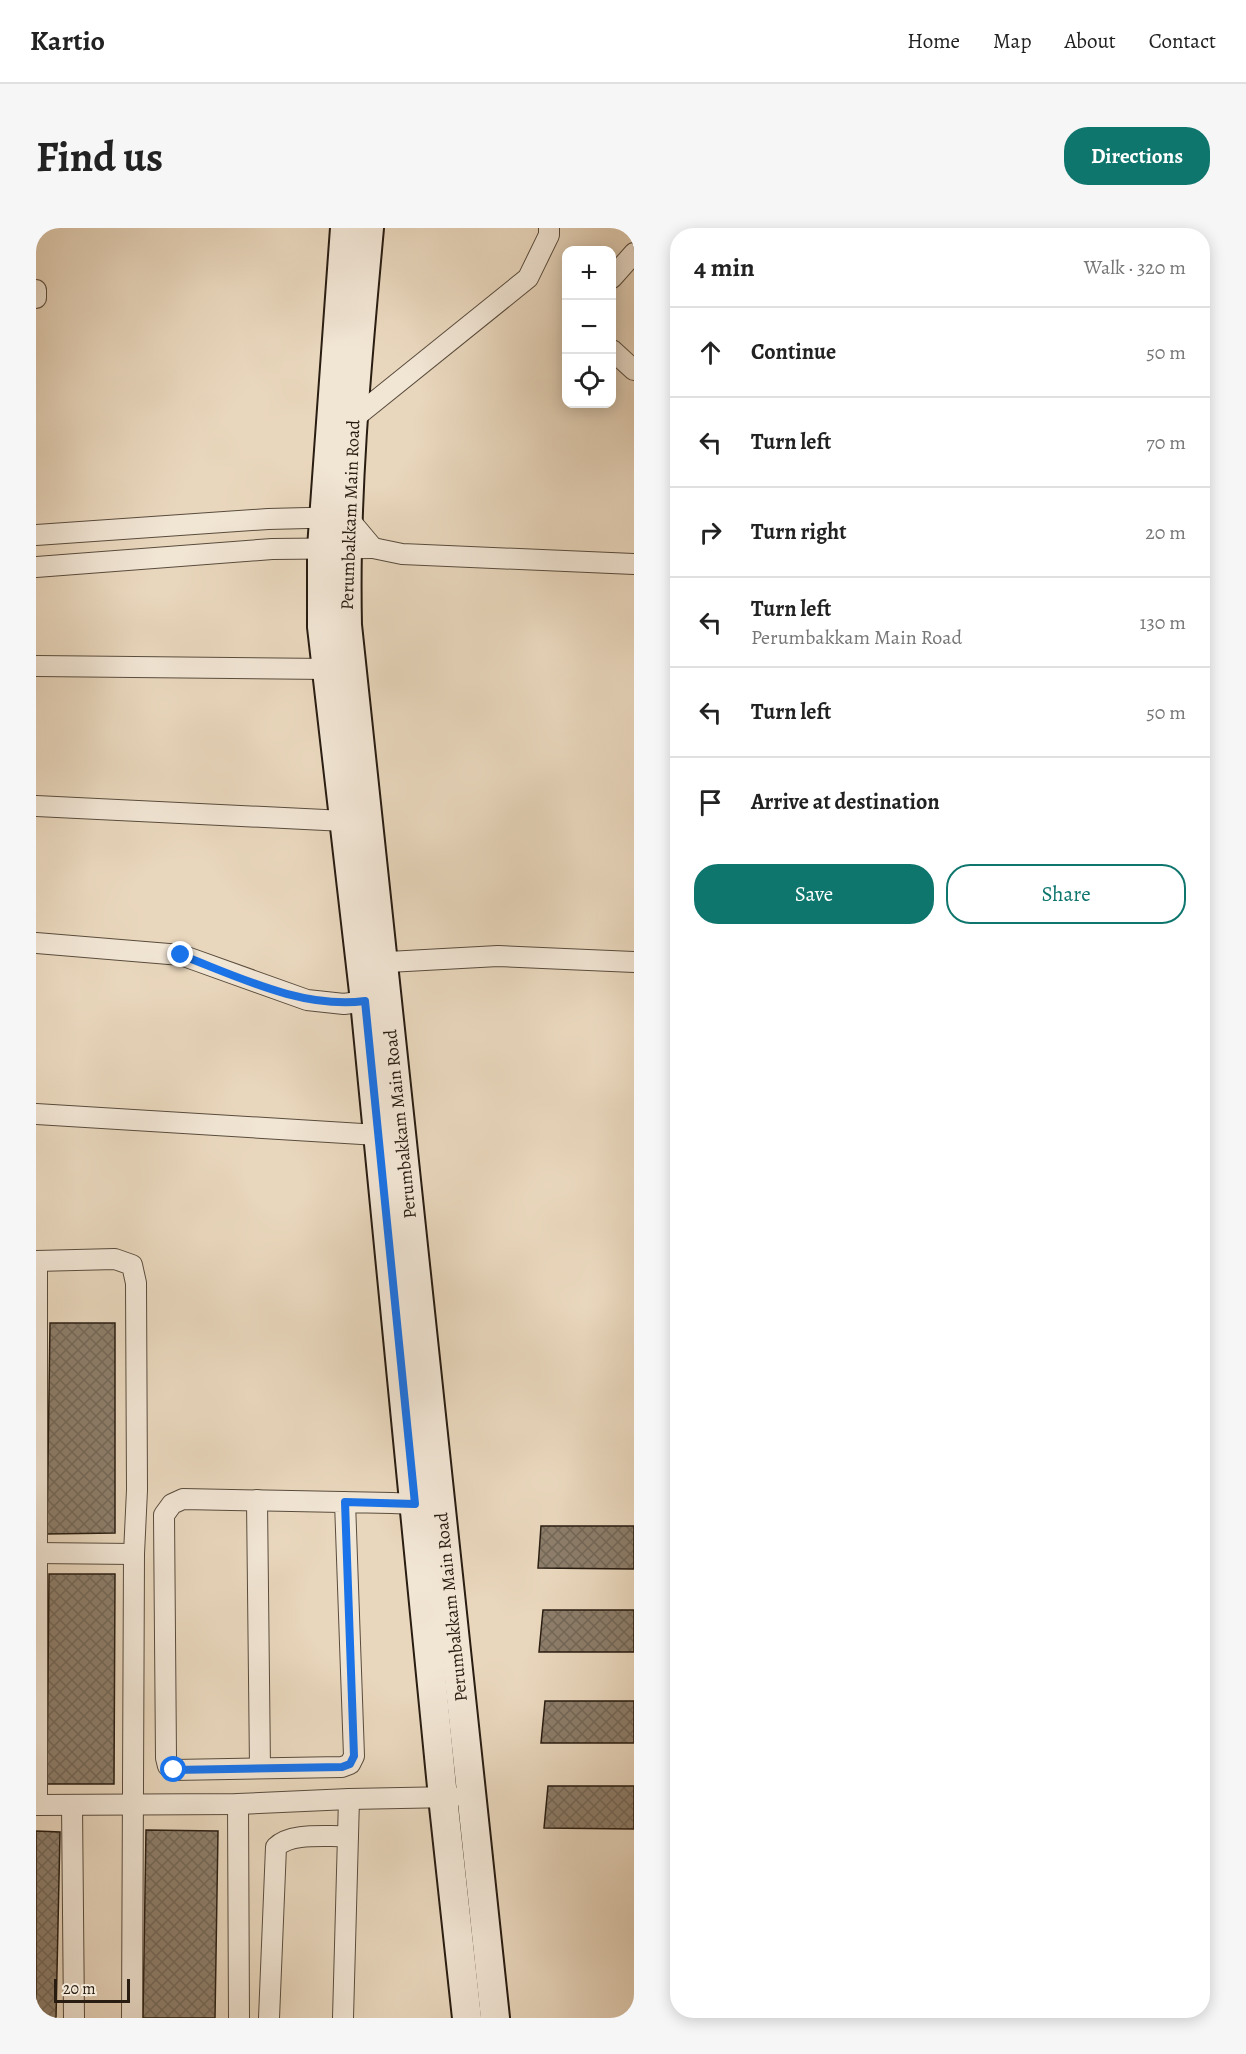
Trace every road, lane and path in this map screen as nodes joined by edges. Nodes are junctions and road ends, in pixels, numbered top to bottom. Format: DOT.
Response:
graph roads {
  1 [pos="345,228"];
  2 [pos="369,228"];
  3 [pos="549,228"];
  4 [pos="634,253"];
  5 [pos="616,273"];
  6 [pos="36,291"];
  7 [pos="36,298"];
  8 [pos="616,354"];
  9 [pos="634,370"];
  10 [pos="353,419"];
  11 [pos="336,517"];
  12 [pos="36,535"];
  13 [pos="334,548"];
  14 [pos="373,548"];
  15 [pos="634,564"];
  16 [pos="36,567"];
  17 [pos="36,666"];
  18 [pos="328,669"];
  19 [pos="36,806"];
  20 [pos="345,821"];
  21 [pos="36,943"];
  22 [pos="372,962"];
  23 [pos="634,962"];
  24 [pos="365,1001"];
  25 [pos="36,1114"];
  26 [pos="378,1135"];
  27 [pos="37,1261"];
  28 [pos="257,1500"];
  29 [pos="345,1502"];
  30 [pos="415,1504"];
  31 [pos="37,1553"];
  32 [pos="134,1554"];
  33 [pos="260,1768"];
  34 [pos="457,1797"];
  35 [pos="349,1799"];
  36 [pos="238,1804"];
  37 [pos="36,1805"];
  38 [pos="72,1805"];
  39 [pos="134,1805"];
  40 [pos="348,1836"];
  41 [pos="74,2018"];
  42 [pos="132,2018"];
  43 [pos="239,2018"];
  44 [pos="269,2018"];
  45 [pos="343,2018"];
  46 [pos="467,2018"];
  47 [pos="495,2018"];
  1 -- 11 [label="street, Perumbakkam Main Road"];
  2 -- 10 [label="street, Perumbakkam Main Road"];
  3 -- 10 [label="street"];
  4 -- 5 [label="street"];
  6 -- 7 [label="street"];
  8 -- 9 [label="street"];
  10 -- 11 [label="street, Perumbakkam Main Road"];
  11 -- 12 [label="street"];
  11 -- 13 [label="street, Perumbakkam Main Road"];
  11 -- 14 [label="street"];
  13 -- 14 [label="street"];
  13 -- 16 [label="street"];
  13 -- 18 [label="street, Perumbakkam Main Road"];
  13 -- 22 [label="street, Perumbakkam Main Road"];
  14 -- 15 [label="street"];
  17 -- 18 [label="street"];
  18 -- 20 [label="street, Perumbakkam Main Road"];
  19 -- 20 [label="street"];
  20 -- 22 [label="street, Perumbakkam Main Road"];
  21 -- 24 [label="street"];
  22 -- 23 [label="street"];
  22 -- 24 [label="street, Perumbakkam Main Road"];
  22 -- 34 [label="street, Perumbakkam Main Road"];
  24 -- 26 [label="street, Perumbakkam Main Road"];
  25 -- 26 [label="street"];
  26 -- 30 [label="street, Perumbakkam Main Road"];
  27 -- 31 [label="street"];
  27 -- 32 [label="street"];
  28 -- 29 [label="street"];
  28 -- 33 [label="street"];
  28 -- 33 [label="street"];
  29 -- 30 [label="street"];
  29 -- 33 [label="street"];
  30 -- 34 [label="street, Perumbakkam Main Road"];
  31 -- 32 [label="street"];
  31 -- 37 [label="street"];
  32 -- 39 [label="street"];
  34 -- 35 [label="street"];
  34 -- 46 [label="street, Perumbakkam Main Road"];
  34 -- 47 [label="street, Perumbakkam Main Road"];
  35 -- 36 [label="street"];
  35 -- 40 [label="street"];
  36 -- 39 [label="street"];
  36 -- 43 [label="street"];
  37 -- 38 [label="street"];
  38 -- 39 [label="street"];
  38 -- 41 [label="street"];
  39 -- 42 [label="street"];
  40 -- 44 [label="street"];
  40 -- 45 [label="street"];
}
